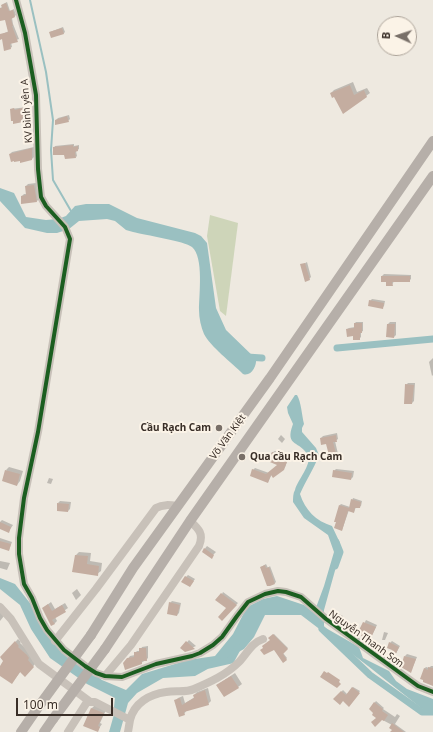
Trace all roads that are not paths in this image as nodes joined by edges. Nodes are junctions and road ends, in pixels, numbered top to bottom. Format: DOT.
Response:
graph roads {
  1 [pos="16,0"];
  2 [pos="433,142"];
  3 [pos="433,176"];
  4 [pos="69,233"];
  5 [pos="356,254"];
  6 [pos="370,266"];
  7 [pos="178,506"];
  8 [pos="190,521"];
  9 [pos="0,608"];
  10 [pos="263,639"];
  11 [pos="55,641"];
  12 [pos="105,676"];
  13 [pos="433,692"];
  14 [pos="89,701"];
  15 [pos="127,719"];
  16 [pos="21,732"];
  17 [pos="44,732"];
  18 [pos="68,732"];
  19 [pos="128,732"];
  1 -- 4 [label="street, KV bình yên A"];
  2 -- 5 [label="main road, Võ Văn Kiệt"];
  3 -- 6 [label="main road, Võ Văn Kiệt"];
  4 -- 11 [label="street, Nguyễn Thanh Sơn"];
  5 -- 6 [label="main road"];
  5 -- 7 [label="main road, Võ Văn Kiệt"];
  6 -- 8 [label="main road, Võ Văn Kiệt"];
  7 -- 11 [label="street"];
  7 -- 16 [label="main road, Võ Văn Kiệt, bridge"];
  8 -- 12 [label="street"];
  8 -- 17 [label="main road, Võ Văn Kiệt, bridge"];
  9 -- 14 [label="street"];
  10 -- 15 [label="street"];
  11 -- 12 [label="street, Nguyễn Thanh Sơn"];
  12 -- 13 [label="street, Nguyễn Thanh Sơn"];
  14 -- 15 [label="street"];
  14 -- 18 [label="street"];
  15 -- 19 [label="street"];
}
